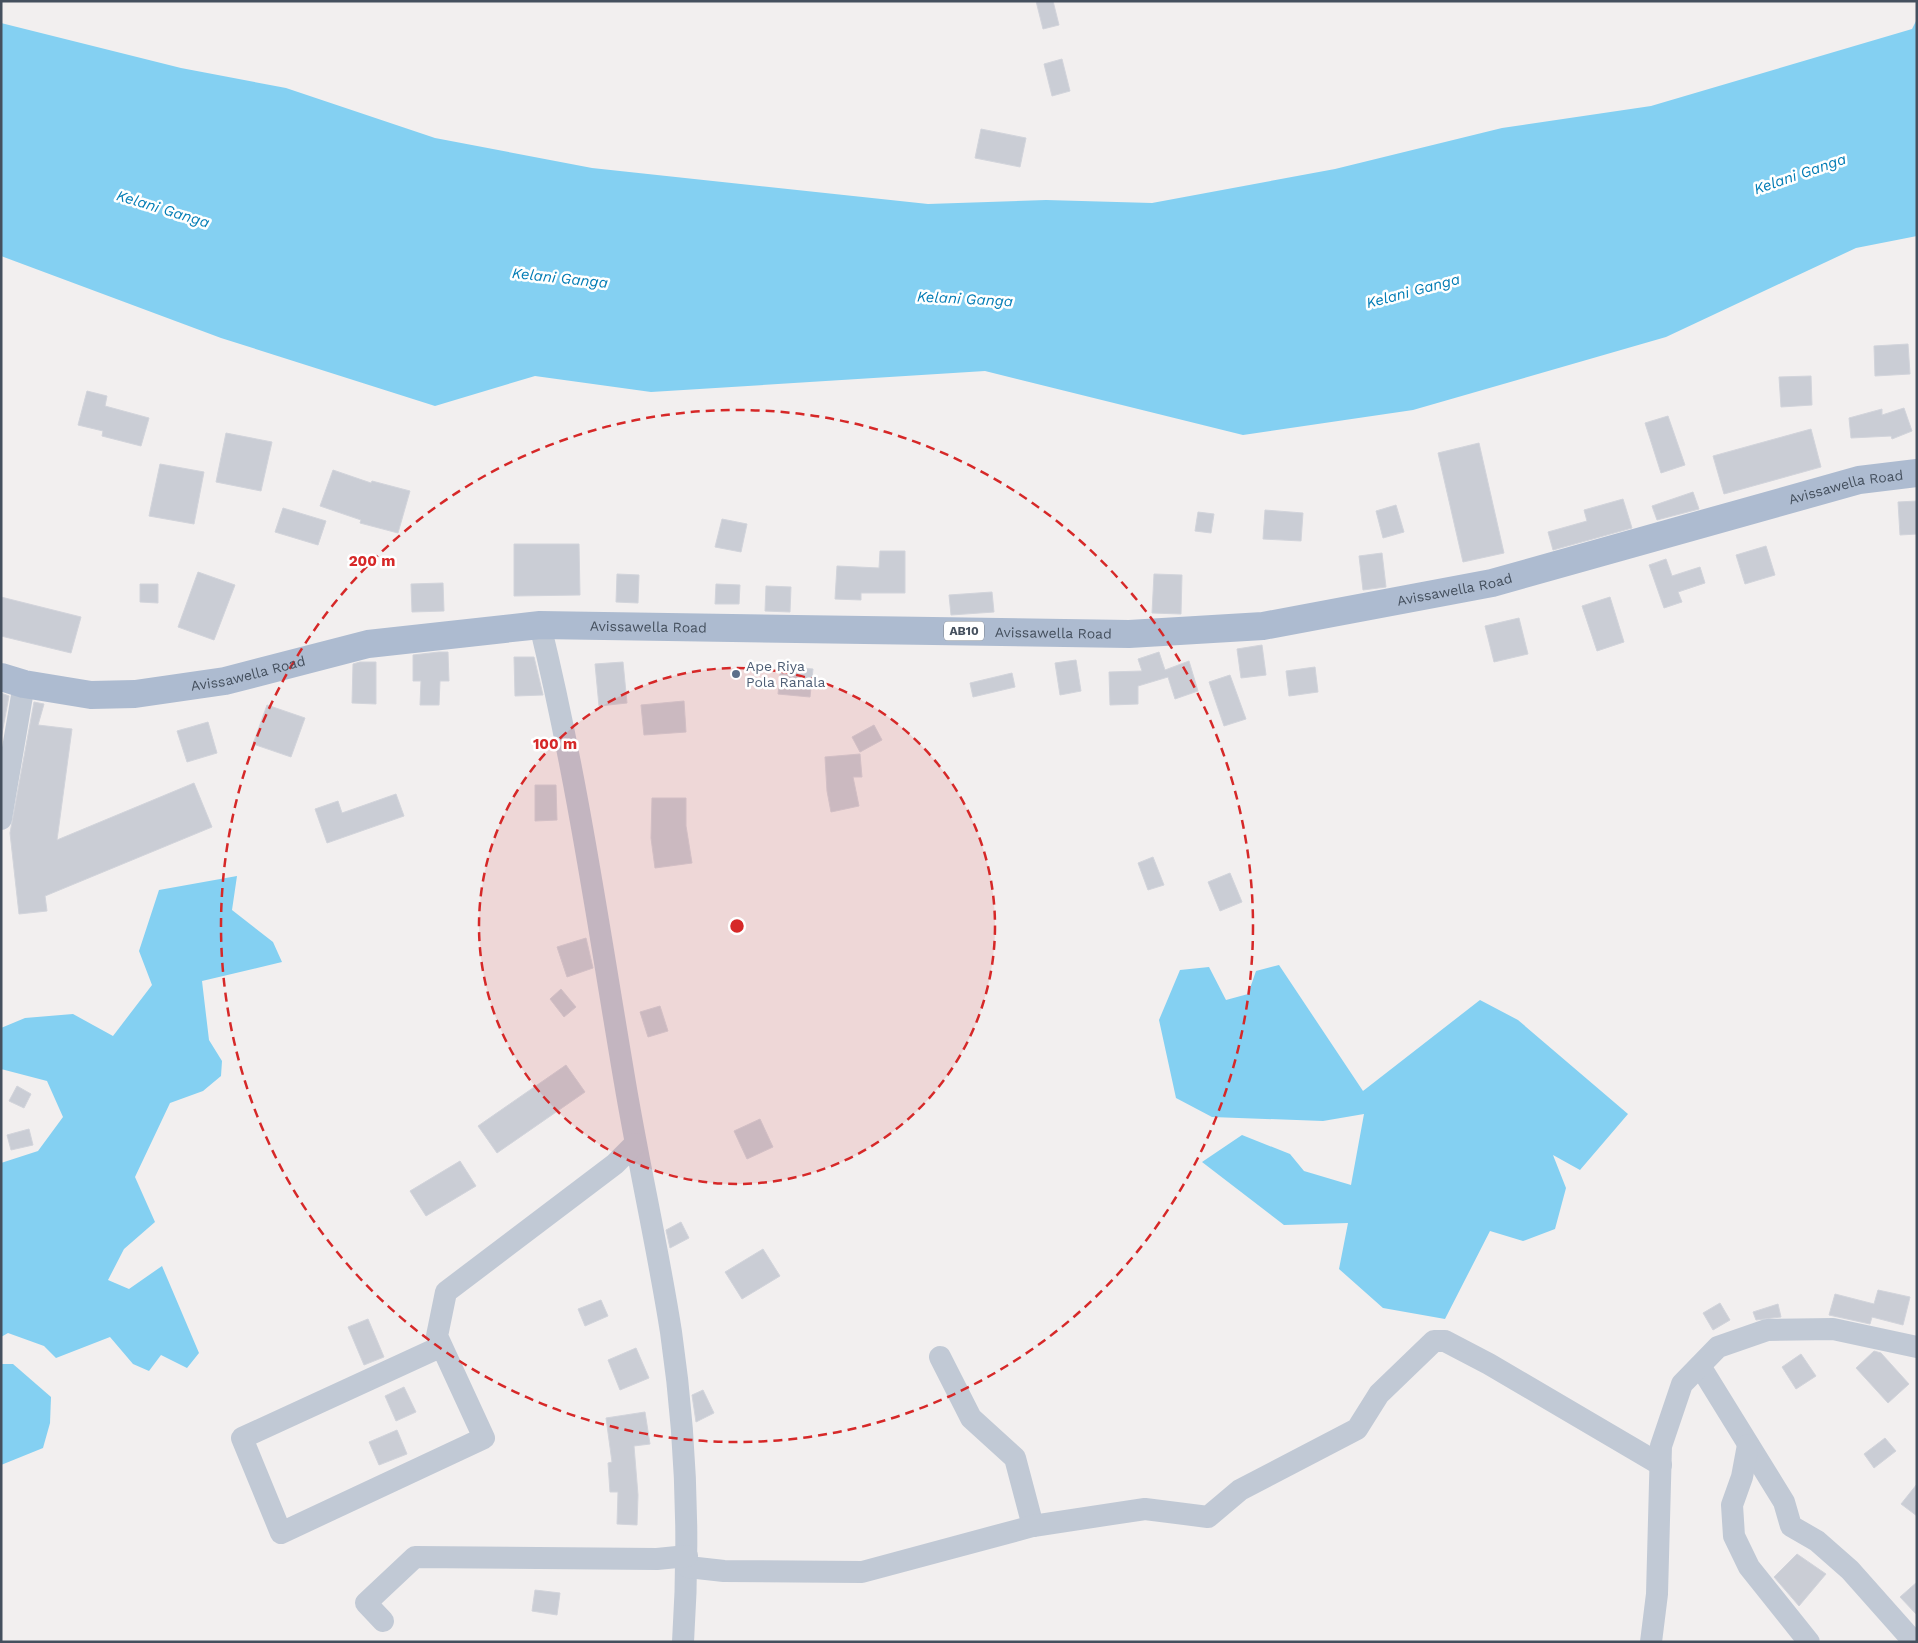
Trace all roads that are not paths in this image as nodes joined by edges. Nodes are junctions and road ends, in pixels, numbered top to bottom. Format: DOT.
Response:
graph roads {
  1 [pos="1917,473"];
  2 [pos="540,625"];
  3 [pos="13,681"];
  4 [pos="1,819"];
  5 [pos="635,1144"];
  6 [pos="440,1346"];
  7 [pos="1917,1347"];
  8 [pos="940,1357"];
  9 [pos="1700,1366"];
  10 [pos="1748,1445"];
  11 [pos="1661,1465"];
  12 [pos="1033,1526"];
  13 [pos="688,1561"];
  14 [pos="383,1621"];
  15 [pos="683,1642"];
  16 [pos="1651,1642"];
  17 [pos="1809,1642"];
  18 [pos="1914,1642"];
  1 -- 2 [label="main road, Avissawella Road / AB10"];
  2 -- 3 [label="main road, Avissawella Road / AB10"];
  2 -- 5 [label="street"];
  3 -- 4 [label="street"];
  5 -- 6 [label="street"];
  5 -- 13 [label="street"];
  6 -- 6 [label="street"];
  7 -- 9 [label="street"];
  8 -- 12 [label="street"];
  9 -- 10 [label="street"];
  9 -- 11 [label="street"];
  10 -- 17 [label="street"];
  10 -- 18 [label="street"];
  11 -- 12 [label="street"];
  11 -- 16 [label="street"];
  12 -- 13 [label="street"];
  13 -- 14 [label="street"];
  13 -- 15 [label="street"];
}
